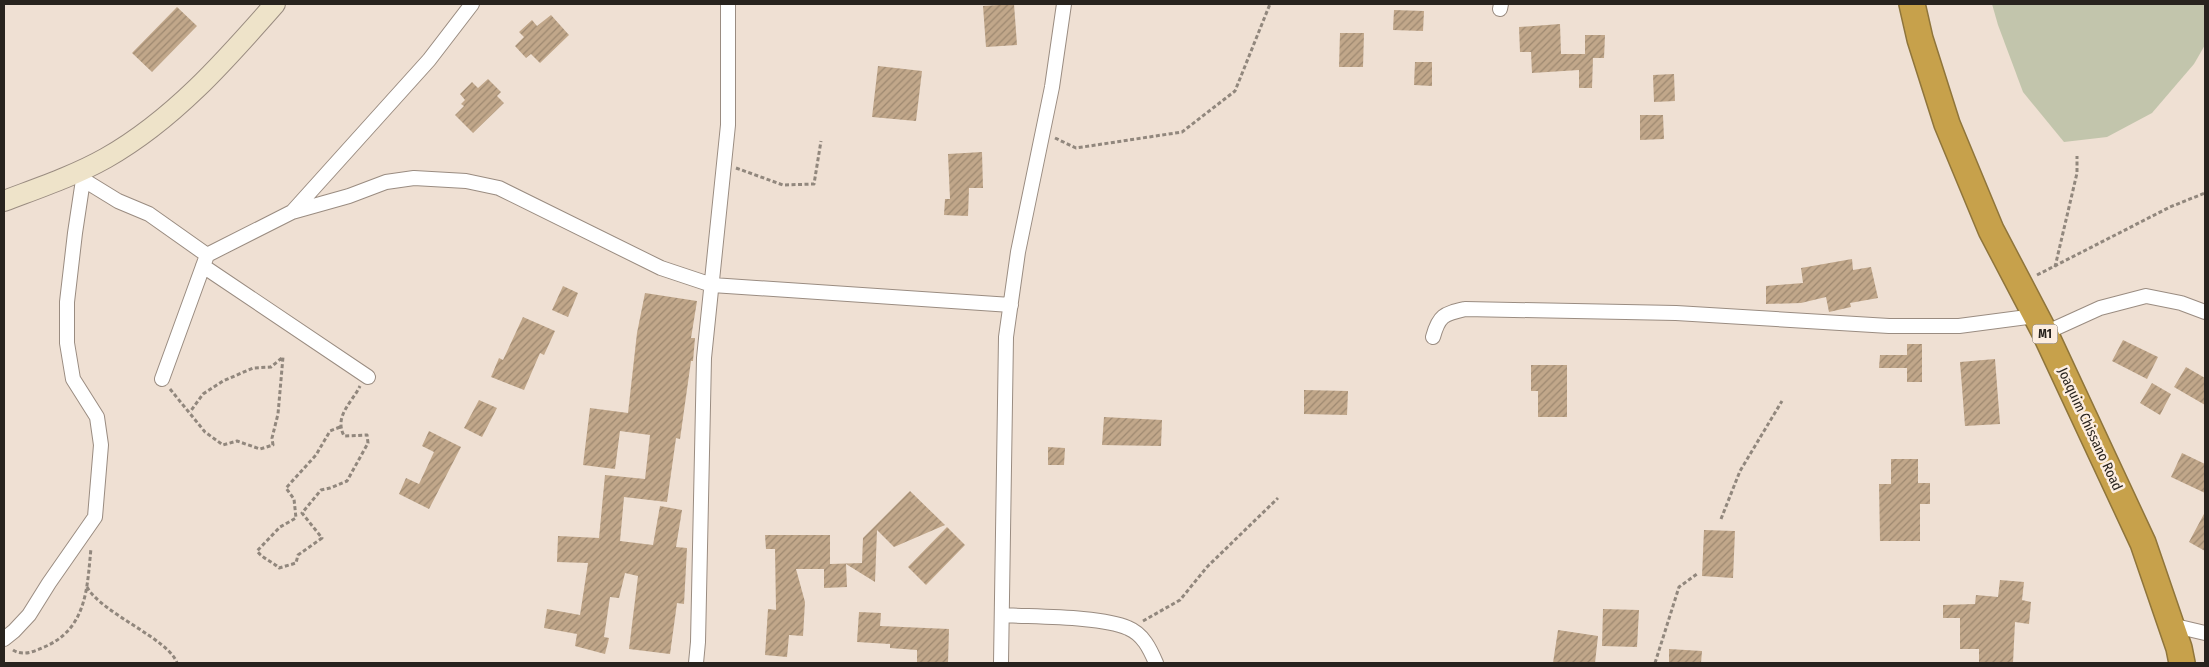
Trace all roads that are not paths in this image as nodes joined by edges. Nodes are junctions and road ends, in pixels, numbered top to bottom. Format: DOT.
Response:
graph roads {
  1 [pos="275,4"];
  2 [pos="472,4"];
  3 [pos="728,4"];
  4 [pos="1064,4"];
  5 [pos="1912,4"];
  6 [pos="79,177"];
  7 [pos="4,201"];
  8 [pos="292,212"];
  9 [pos="205,260"];
  10 [pos="712,285"];
  11 [pos="1010,304"];
  12 [pos="2205,312"];
  13 [pos="2040,325"];
  14 [pos="1433,337"];
  15 [pos="162,379"];
  16 [pos="367,380"];
  17 [pos="1002,616"];
  18 [pos="2171,624"];
  19 [pos="2205,633"];
  20 [pos="7,644"];
  21 [pos="696,663"];
  22 [pos="1001,663"];
  23 [pos="1156,663"];
  24 [pos="2182,663"];
  1 -- 6 [label="street"];
  2 -- 8 [label="street"];
  3 -- 10 [label="street"];
  4 -- 11 [label="street"];
  5 -- 13 [label="highway, Joaquim Chissano Road / M1"];
  6 -- 7 [label="street"];
  6 -- 9 [label="street"];
  6 -- 20 [label="street"];
  8 -- 9 [label="street"];
  8 -- 10 [label="street"];
  9 -- 15 [label="street"];
  9 -- 16 [label="street"];
  10 -- 11 [label="street"];
  10 -- 21 [label="street"];
  11 -- 17 [label="street"];
  12 -- 13 [label="street"];
  13 -- 14 [label="street"];
  13 -- 18 [label="highway, Joaquim Chissano Road / M1"];
  17 -- 22 [label="street"];
  17 -- 23 [label="street"];
  18 -- 19 [label="street"];
  18 -- 24 [label="highway, Joaquim Chissano Road / M1"];
}
